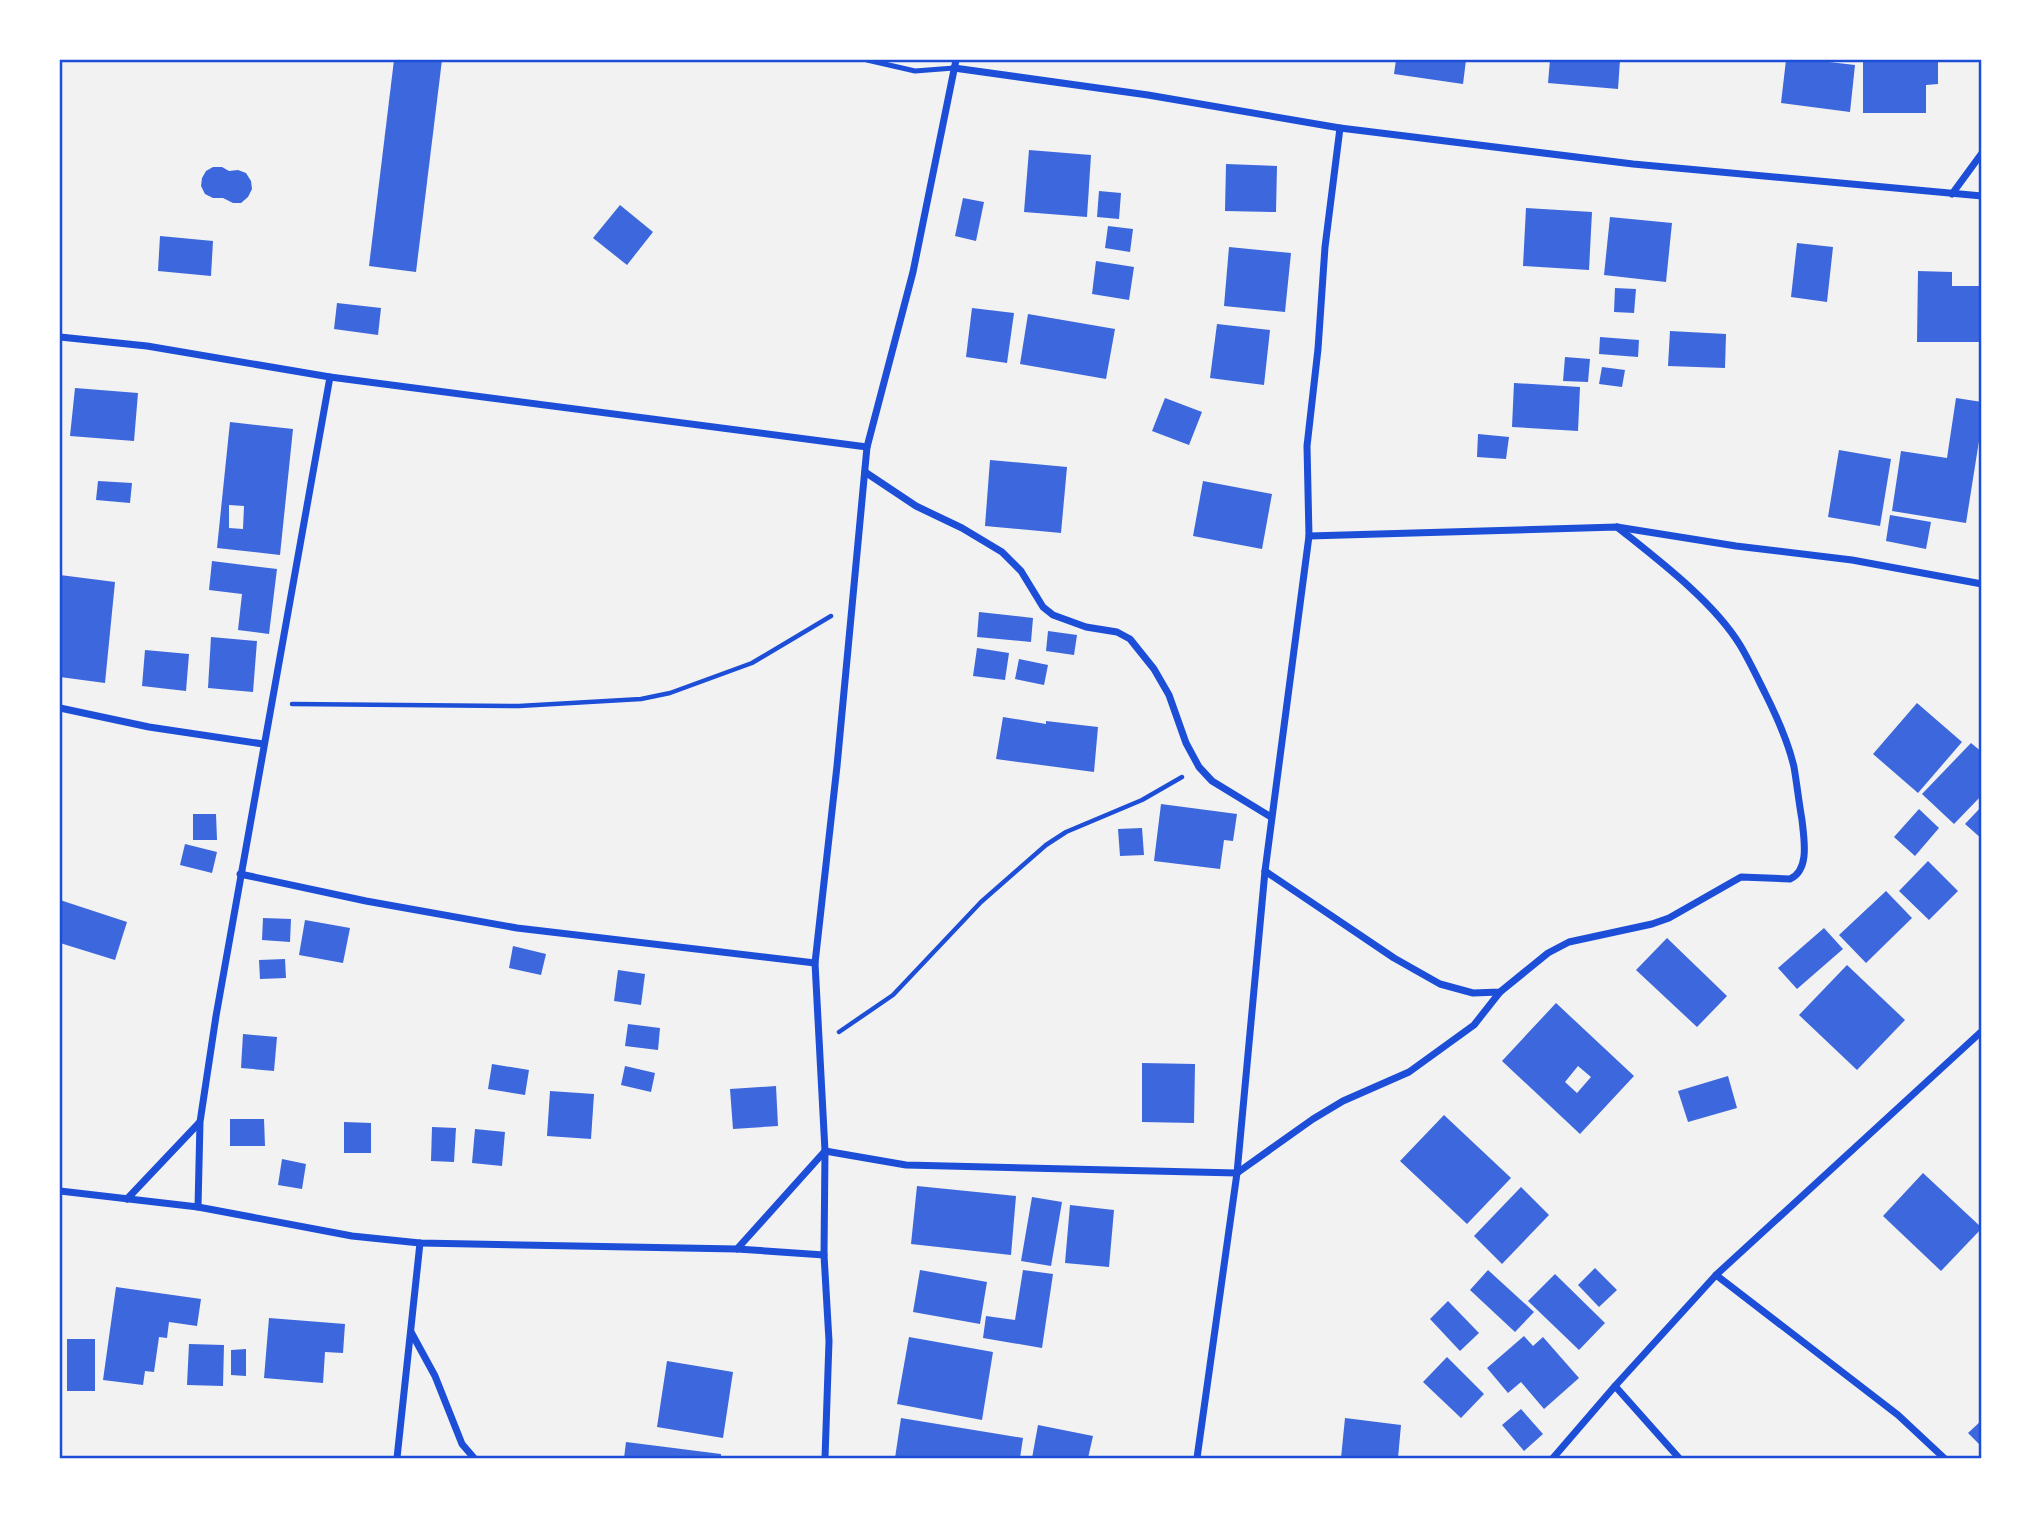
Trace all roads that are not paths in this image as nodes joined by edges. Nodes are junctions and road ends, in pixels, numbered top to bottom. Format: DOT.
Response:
graph roads {
  1 [pos="867,60"];
  2 [pos="955,64"];
  3 [pos="1340,128"];
  4 [pos="1982,152"];
  5 [pos="1952,194"];
  6 [pos="1982,196"];
  7 [pos="60,337"];
  8 [pos="330,377"];
  9 [pos="867,447"];
  10 [pos="865,472"];
  11 [pos="1617,527"];
  12 [pos="1308,536"];
  13 [pos="1982,584"];
  14 [pos="60,708"];
  15 [pos="263,744"];
  16 [pos="1271,817"];
  17 [pos="1265,871"];
  18 [pos="240,874"];
  19 [pos="815,964"];
  20 [pos="1500,992"];
  21 [pos="1982,1031"];
  22 [pos="200,1122"];
  23 [pos="825,1151"];
  24 [pos="1237,1173"];
  25 [pos="60,1191"];
  26 [pos="127,1199"];
  27 [pos="198,1207"];
  28 [pos="420,1243"];
  29 [pos="737,1249"];
  30 [pos="824,1255"];
  31 [pos="1716,1275"];
  32 [pos="411,1331"];
  33 [pos="1615,1386"];
  34 [pos="397,1458"];
  35 [pos="474,1458"];
  36 [pos="825,1458"];
  37 [pos="1197,1458"];
  38 [pos="1553,1458"];
  39 [pos="1679,1458"];
  40 [pos="1944,1458"];
  1 -- 2 [label="lane"];
  2 -- 3 [label="street"];
  2 -- 9 [label="street"];
  3 -- 5 [label="street"];
  3 -- 12 [label="street"];
  4 -- 5 [label="street"];
  5 -- 6 [label="street"];
  7 -- 8 [label="street"];
  8 -- 9 [label="street"];
  8 -- 15 [label="street"];
  9 -- 10 [label="street"];
  10 -- 16 [label="street"];
  10 -- 19 [label="street"];
  11 -- 12 [label="street"];
  11 -- 13 [label="street"];
  11 -- 20 [label="street"];
  12 -- 16 [label="street"];
  14 -- 15 [label="street"];
  15 -- 18 [label="street"];
  16 -- 17 [label="street"];
  17 -- 20 [label="street"];
  17 -- 24 [label="street"];
  18 -- 19 [label="street"];
  18 -- 22 [label="street"];
  19 -- 23 [label="street"];
  20 -- 24 [label="street"];
  21 -- 31 [label="street"];
  22 -- 26 [label="street"];
  22 -- 27 [label="street"];
  23 -- 24 [label="street"];
  23 -- 29 [label="street"];
  23 -- 30 [label="street"];
  24 -- 37 [label="street"];
  25 -- 26 [label="street"];
  26 -- 27 [label="street"];
  27 -- 28 [label="street"];
  28 -- 29 [label="street"];
  28 -- 32 [label="street"];
  29 -- 30 [label="street"];
  30 -- 36 [label="street"];
  31 -- 33 [label="street"];
  31 -- 40 [label="street"];
  32 -- 34 [label="street"];
  32 -- 35 [label="street"];
  33 -- 38 [label="street"];
  33 -- 39 [label="street"];
}
